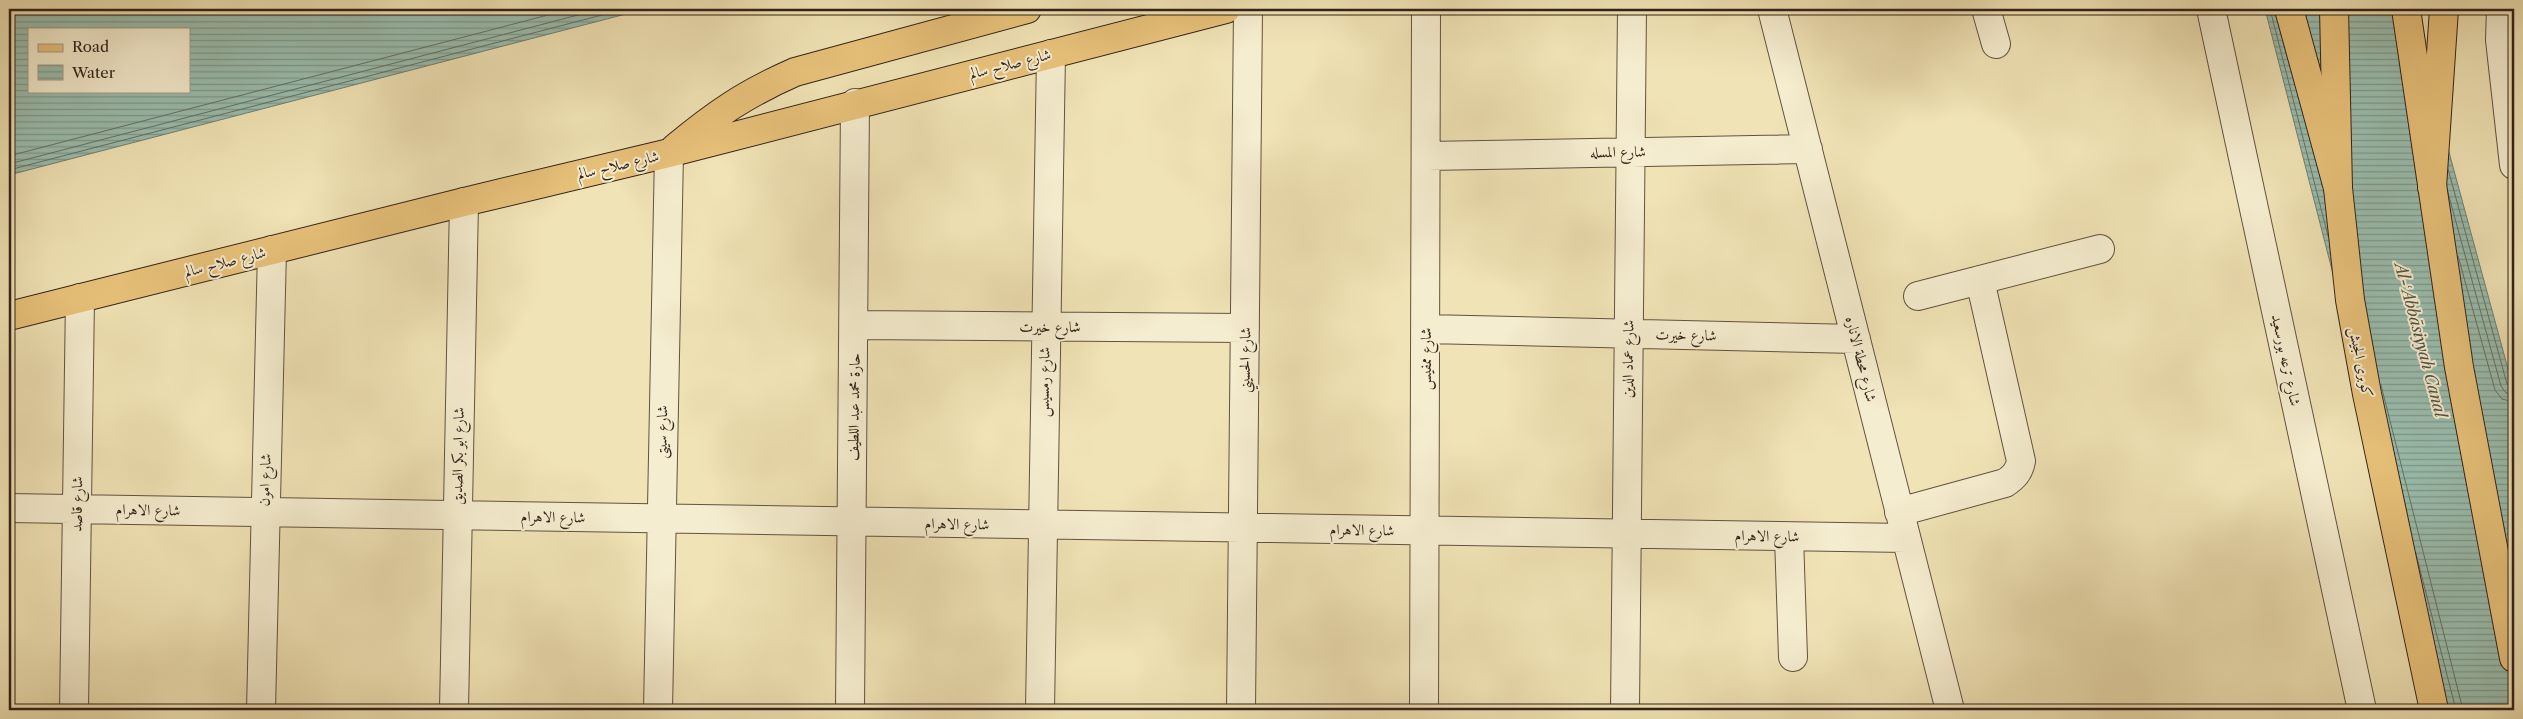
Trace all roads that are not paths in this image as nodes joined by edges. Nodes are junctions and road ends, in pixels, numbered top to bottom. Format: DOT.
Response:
graph roads {
  1 [pos="1027,9"];
  2 [pos="1226,9"];
  3 [pos="1248,9"];
  4 [pos="1426,9"];
  5 [pos="1632,9"];
  6 [pos="1772,9"];
  7 [pos="1986,9"];
  8 [pos="2211,9"];
  9 [pos="2289,9"];
  10 [pos="2334,9"];
  11 [pos="2406,9"];
  12 [pos="2444,9"];
  13 [pos="2501,9"];
  14 [pos="1996,44"];
  15 [pos="1051,54"];
  16 [pos="855,103"];
  17 [pos="1808,149"];
  18 [pos="1630,152"];
  19 [pos="669,153"];
  20 [pos="1427,156"];
  21 [pos="2514,165"];
  22 [pos="2432,187"];
  23 [pos="2338,188"];
  24 [pos="464,202"];
  25 [pos="2100,248"];
  26 [pos="272,250"];
  27 [pos="1980,280"];
  28 [pos="1918,296"];
  29 [pos="80,298"];
  30 [pos="9,316"];
  31 [pos="855,325"];
  32 [pos="1045,327"];
  33 [pos="1245,328"];
  34 [pos="1426,329"];
  35 [pos="1628,334"];
  36 [pos="1856,339"];
  37 [pos="9,508"];
  38 [pos="76,509"];
  39 [pos="264,512"];
  40 [pos="1899,512"];
  41 [pos="456,516"];
  42 [pos="660,519"];
  43 [pos="853,522"];
  44 [pos="1042,525"];
  45 [pos="1243,528"];
  46 [pos="1425,531"];
  47 [pos="1626,534"];
  48 [pos="1789,536"];
  49 [pos="1906,538"];
  50 [pos="1793,657"];
  51 [pos="2514,658"];
  52 [pos="74,710"];
  53 [pos="261,710"];
  54 [pos="454,710"];
  55 [pos="658,710"];
  56 [pos="850,710"];
  57 [pos="1040,710"];
  58 [pos="1241,710"];
  59 [pos="1424,710"];
  60 [pos="1625,710"];
  61 [pos="1950,710"];
  62 [pos="2362,710"];
  63 [pos="2434,710"];
  1 -- 19 [label="main road"];
  2 -- 15 [label="main road, شارع صلاح سالم"];
  3 -- 33 [label="street, شارع الحسيني"];
  4 -- 20 [label="street, شارع ممفيس"];
  5 -- 18 [label="street, شارع عماد الدين"];
  6 -- 17 [label="street, شارع محطة الاناره"];
  7 -- 14 [label="street"];
  8 -- 62 [label="street, شارع ترعه بورسعيد"];
  9 -- 23 [label="main road"];
  10 -- 23 [label="main road, كوبرى الجيش"];
  11 -- 22 [label="main road"];
  12 -- 22 [label="main road"];
  13 -- 21 [label="street"];
  15 -- 16 [label="main road, شارع صلاح سالم"];
  15 -- 32 [label="street, شارع رمسيس"];
  16 -- 19 [label="main road, شارع صلاح سالم"];
  16 -- 31 [label="street, حارة محمد عبد اللطيف"];
  17 -- 18 [label="street, شارع المسله"];
  17 -- 36 [label="street, شارع محطة الاناره"];
  18 -- 20 [label="street, شارع المسله"];
  18 -- 35 [label="street, شارع عماد الدين"];
  19 -- 24 [label="main road, شارع صلاح سالم"];
  19 -- 42 [label="street, شارع سيتى"];
  20 -- 34 [label="street, شارع ممفيس"];
  22 -- 51 [label="main road"];
  23 -- 63 [label="main road, كوبرى الجيش"];
  24 -- 26 [label="main road, شارع صلاح سالم"];
  24 -- 41 [label="street, شارع ابو بكر الصديق"];
  25 -- 27 [label="street"];
  26 -- 29 [label="main road, شارع صلاح سالم"];
  26 -- 39 [label="street, شارع امون"];
  27 -- 28 [label="street"];
  27 -- 40 [label="street"];
  29 -- 30 [label="main road, شارع صلاح سالم"];
  29 -- 38 [label="street, شارع قاصد"];
  31 -- 32 [label="street, شارع خيرت"];
  31 -- 43 [label="street, حارة محمد عبد اللطيف"];
  32 -- 33 [label="street, شارع خيرت"];
  32 -- 44 [label="street, شارع رمسيس"];
  33 -- 45 [label="street, شارع الحسيني"];
  34 -- 35 [label="street, شارع خيرت"];
  34 -- 46 [label="street, شارع ممفيس"];
  35 -- 36 [label="street, شارع خيرت"];
  35 -- 47 [label="street, شارع عماد الدين"];
  36 -- 40 [label="street, شارع محطة الاناره"];
  37 -- 38 [label="street, شارع الاهرام"];
  38 -- 39 [label="street, شارع الاهرام"];
  38 -- 52 [label="street, شارع قاصد"];
  39 -- 41 [label="street, شارع الاهرام"];
  39 -- 53 [label="street, شارع امون"];
  40 -- 49 [label="street, شارع محطة الاناره"];
  41 -- 42 [label="street, شارع الاهرام"];
  41 -- 54 [label="street, شارع ابو بكر الصديق"];
  42 -- 43 [label="street, شارع الاهرام"];
  42 -- 55 [label="street, شارع سيتى"];
  43 -- 44 [label="street, شارع الاهرام"];
  43 -- 56 [label="street, حارة محمد عبد اللطيف"];
  44 -- 45 [label="street, شارع الاهرام"];
  44 -- 57 [label="street, شارع رمسيس"];
  45 -- 46 [label="street, شارع الاهرام"];
  45 -- 58 [label="street, شارع الحسيني"];
  46 -- 47 [label="street, شارع الاهرام"];
  46 -- 59 [label="street, شارع ممفيس"];
  47 -- 48 [label="street, شارع الاهرام"];
  47 -- 60 [label="street, شارع عماد الدين"];
  48 -- 49 [label="street, شارع الاهرام"];
  48 -- 50 [label="street"];
  49 -- 61 [label="street, شارع محطة الاناره"];
}
